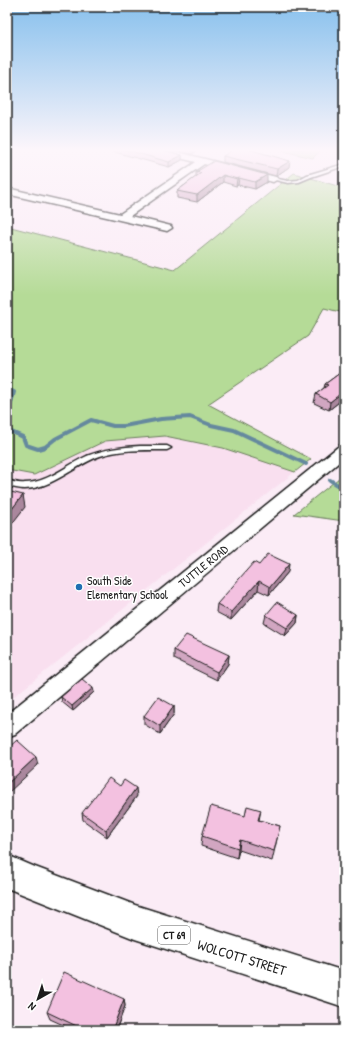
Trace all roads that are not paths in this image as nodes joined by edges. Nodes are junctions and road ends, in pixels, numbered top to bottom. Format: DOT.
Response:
graph roads {
  1 [pos="34,197"];
  2 [pos="151,197"];
  3 [pos="121,218"];
  4 [pos="167,228"];
  5 [pos="167,448"];
  6 [pos="344,450"];
  7 [pos="7,483"];
  8 [pos="7,727"];
  9 [pos="7,871"];
  10 [pos="344,989"];
  1 -- 3 [label="street"];
  2 -- 3 [label="street"];
  3 -- 4 [label="street"];
  5 -- 7 [label="lane"];
  6 -- 8 [label="street, TUTTLE ROAD"];
  9 -- 10 [label="main road, WOLCOTT STREET / CT 69"];
}
